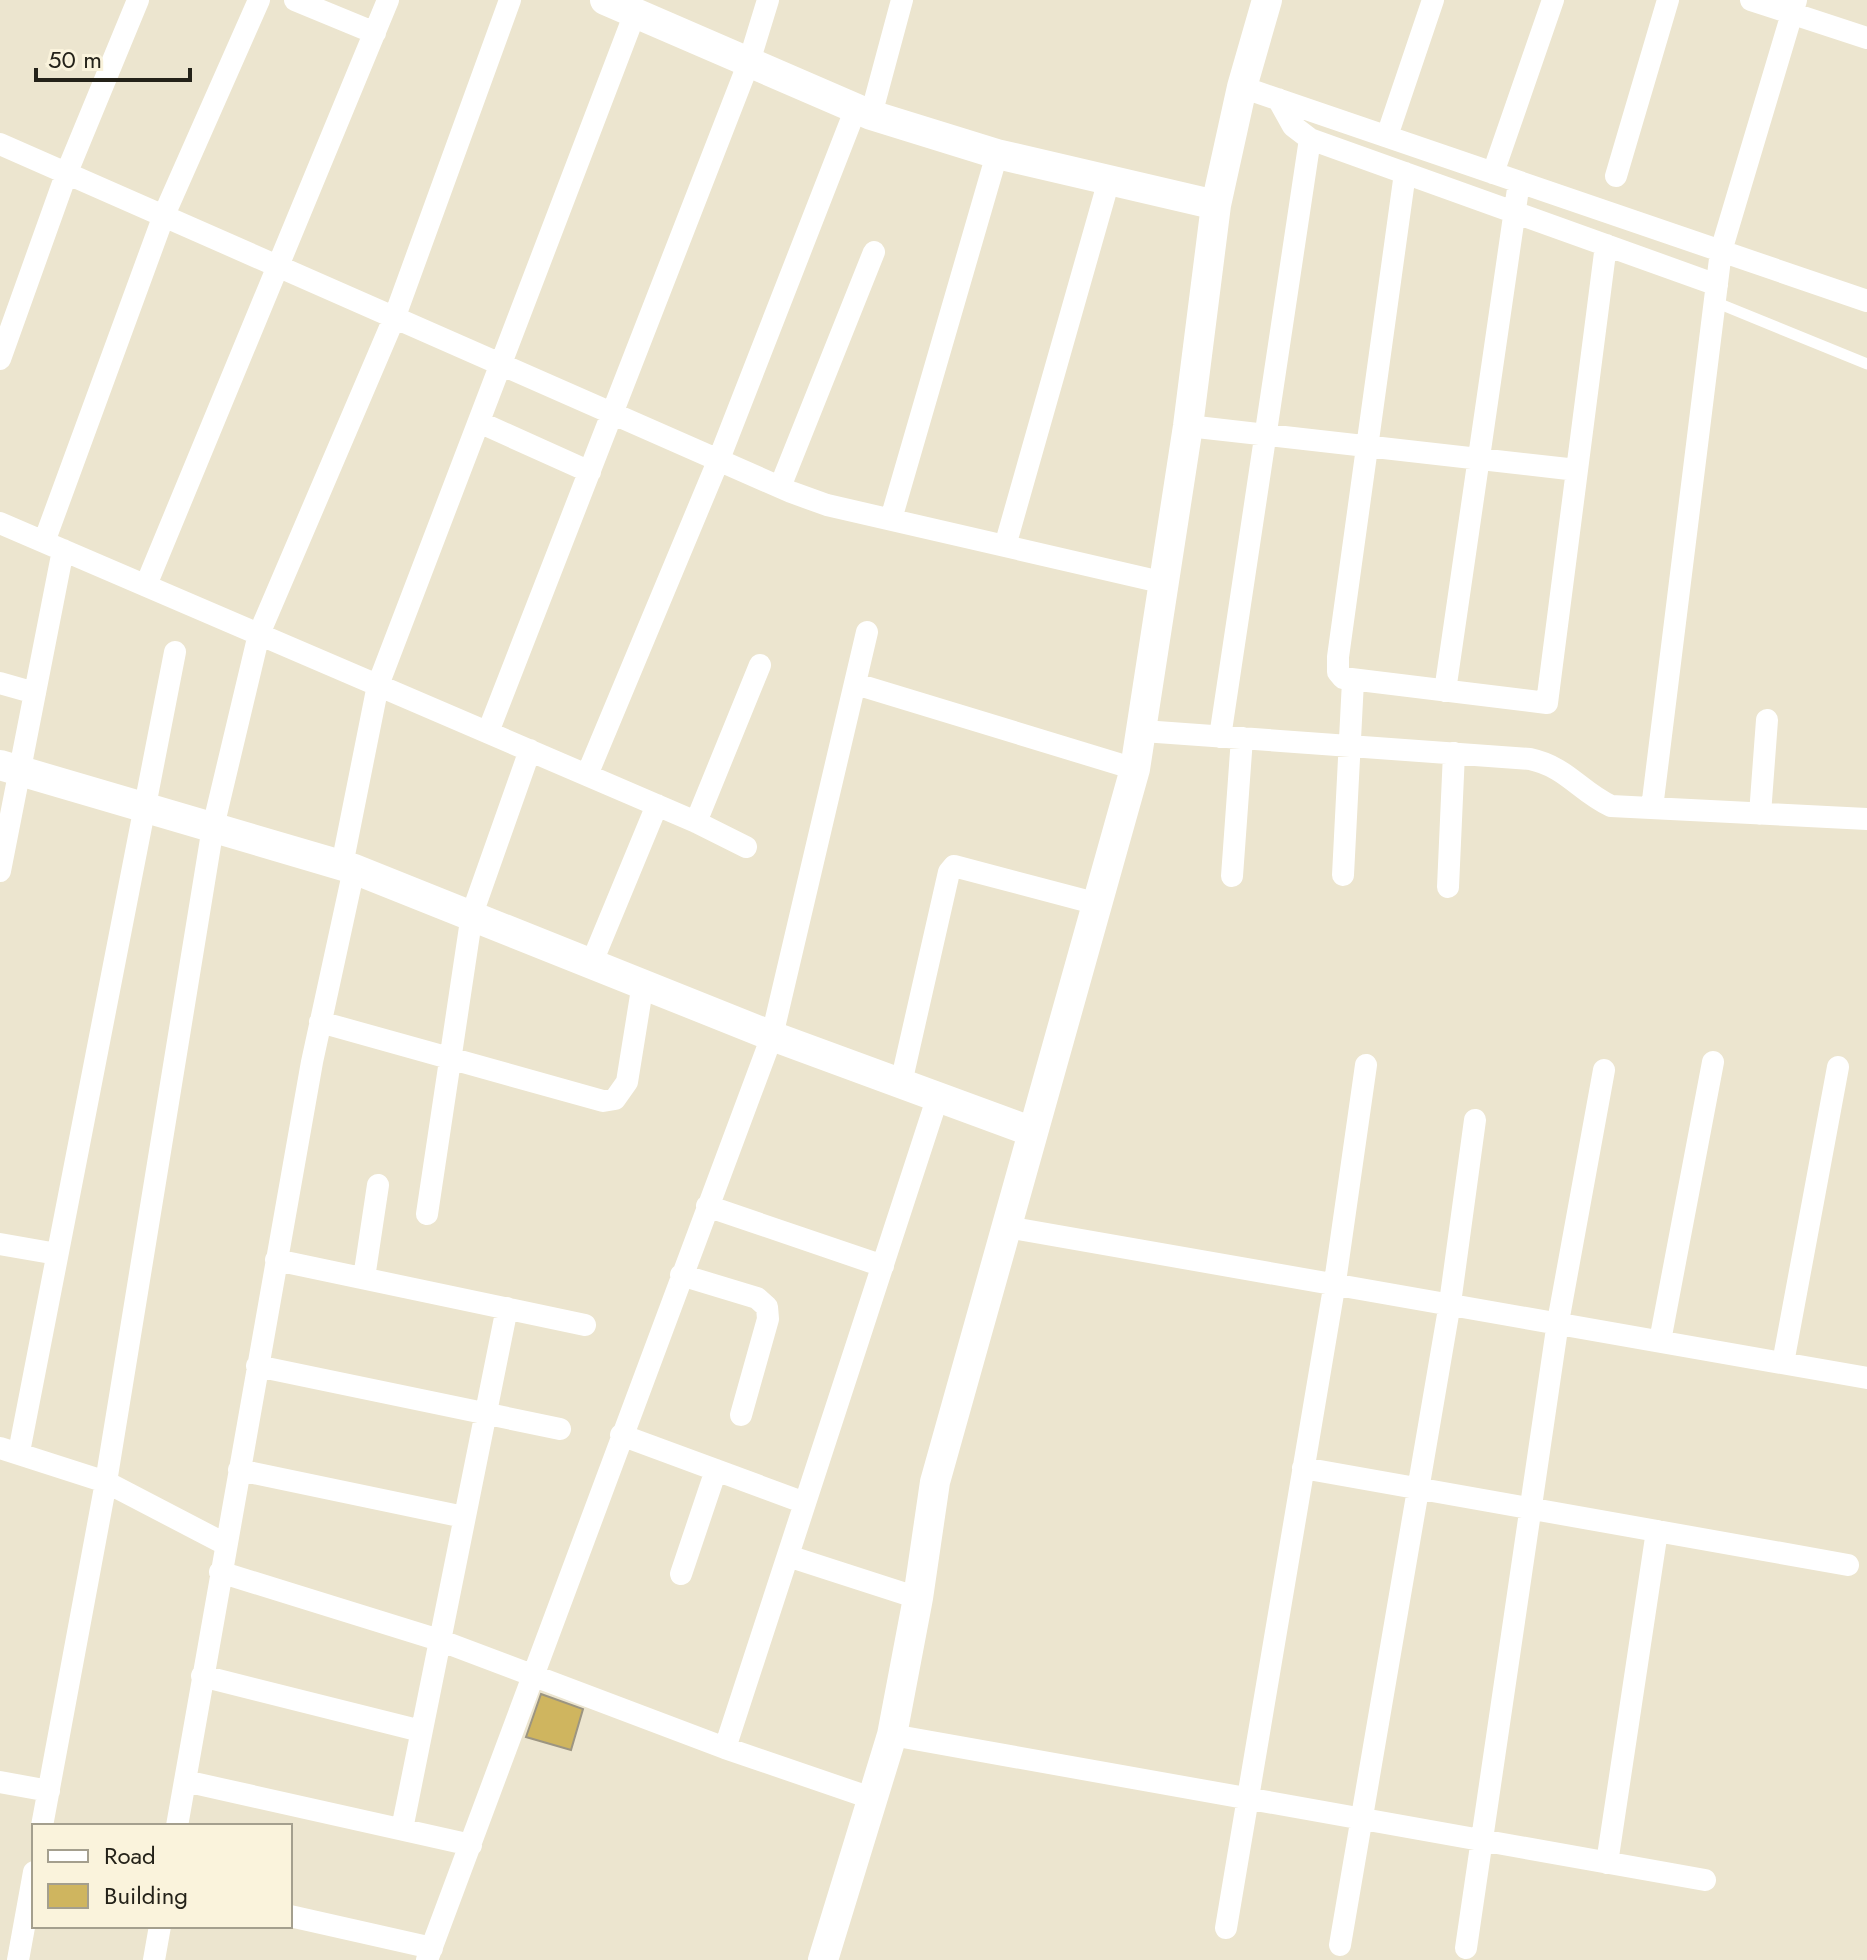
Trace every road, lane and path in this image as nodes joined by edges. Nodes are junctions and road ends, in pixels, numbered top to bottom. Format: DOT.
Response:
graph roads {
  1 [pos="138,0"];
  2 [pos="259,0"];
  3 [pos="295,0"];
  4 [pos="388,0"];
  5 [pos="510,0"];
  6 [pos="768,0"];
  7 [pos="902,0"];
  8 [pos="1267,0"];
  9 [pos="1433,0"];
  10 [pos="1553,0"];
  11 [pos="1668,0"];
  12 [pos="1751,0"];
  13 [pos="615,4"];
  14 [pos="1794,7"];
  15 [pos="375,33"];
  16 [pos="1867,38"];
  17 [pos="749,62"];
  18 [pos="1242,87"];
  19 [pos="1278,99"];
  20 [pos="864,111"];
  21 [pos="1387,136"];
  22 [pos="1310,139"];
  23 [pos="0,144"];
  24 [pos="997,154"];
  25 [pos="67,172"];
  26 [pos="1405,173"];
  27 [pos="1493,173"];
  28 [pos="1616,176"];
  29 [pos="1109,180"];
  30 [pos="1519,182"];
  31 [pos="1216,205"];
  32 [pos="1514,212"];
  33 [pos="164,215"];
  34 [pos="1606,245"];
  35 [pos="1721,251"];
  36 [pos="874,252"];
  37 [pos="280,266"];
  38 [pos="1716,293"];
  39 [pos="1867,301"];
  40 [pos="395,316"];
  41 [pos="0,359"];
  42 [pos="501,363"];
  43 [pos="1867,364"];
  44 [pos="613,412"];
  45 [pos="479,422"];
  46 [pos="1188,426"];
  47 [pos="1266,434"];
  48 [pos="1366,445"];
  49 [pos="1479,458"];
  50 [pos="719,459"];
  51 [pos="1577,470"];
  52 [pos="590,472"];
  53 [pos="780,487"];
  54 [pos="891,519"];
  55 [pos="0,523"];
  56 [pos="54,546"];
  57 [pos="1005,546"];
  58 [pos="1165,583"];
  59 [pos="146,585"];
  60 [pos="867,632"];
  61 [pos="259,634"];
  62 [pos="175,652"];
  63 [pos="760,665"];
  64 [pos="1353,681"];
  65 [pos="0,683"];
  66 [pos="856,684"];
  67 [pos="378,685"];
  68 [pos="1445,691"];
  69 [pos="35,693"];
  70 [pos="1767,720"];
  71 [pos="1143,731"];
  72 [pos="488,732"];
  73 [pos="1231,737"];
  74 [pos="1349,746"];
  75 [pos="530,750"];
  76 [pos="1454,753"];
  77 [pos="9,768"];
  78 [pos="1135,769"];
  79 [pos="587,775"];
  80 [pos="657,805"];
  81 [pos="144,807"];
  82 [pos="1652,808"];
  83 [pos="1760,814"];
  84 [pos="1867,819"];
  85 [pos="696,822"];
  86 [pos="213,827"];
  87 [pos="746,847"];
  88 [pos="348,867"];
  89 [pos="0,871"];
  90 [pos="1343,875"];
  91 [pos="1232,876"];
  92 [pos="1448,887"];
  93 [pos="1098,904"];
  94 [pos="472,914"];
  95 [pos="592,962"];
  96 [pos="643,983"];
  97 [pos="320,1022"];
  98 [pos="772,1036"];
  99 [pos="450,1060"];
  100 [pos="1713,1062"];
  101 [pos="1366,1065"];
  102 [pos="1838,1067"];
  103 [pos="1604,1070"];
  104 [pos="901,1083"];
  105 [pos="938,1096"];
  106 [pos="1475,1120"];
  107 [pos="1033,1132"];
  108 [pos="378,1185"];
  109 [pos="707,1206"];
  110 [pos="427,1214"];
  111 [pos="1007,1227"];
  112 [pos="0,1244"];
  113 [pos="57,1254"];
  114 [pos="276,1260"];
  115 [pos="883,1266"];
  116 [pos="681,1275"];
  117 [pos="364,1278"];
  118 [pos="1335,1282"];
  119 [pos="1450,1303"];
  120 [pos="507,1308"];
  121 [pos="1558,1322"];
  122 [pos="585,1325"];
  123 [pos="1660,1341"];
  124 [pos="1783,1363"];
  125 [pos="257,1366"];
  126 [pos="1867,1378"];
  127 [pos="485,1414"];
  128 [pos="741,1415"];
  129 [pos="560,1429"];
  130 [pos="621,1435"];
  131 [pos="9,1450"];
  132 [pos="1303,1468"];
  133 [pos="239,1470"];
  134 [pos="716,1470"];
  135 [pos="106,1482"];
  136 [pos="1417,1488"];
  137 [pos="805,1503"];
  138 [pos="1530,1509"];
  139 [pos="464,1517"];
  140 [pos="1657,1531"];
  141 [pos="225,1544"];
  142 [pos="788,1556"];
  143 [pos="1848,1565"];
  144 [pos="220,1572"];
  145 [pos="681,1574"];
  146 [pos="918,1598"];
  147 [pos="439,1640"];
  148 [pos="202,1676"];
  149 [pos="536,1676"];
  150 [pos="421,1731"];
  151 [pos="892,1735"];
  152 [pos="725,1748"];
  153 [pos="185,1781"];
  154 [pos="0,1782"];
  155 [pos="49,1791"];
  156 [pos="1248,1798"];
  157 [pos="874,1799"];
  158 [pos="1360,1818"];
  159 [pos="42,1824"];
  160 [pos="177,1824"];
  161 [pos="402,1829"];
  162 [pos="1481,1840"];
  163 [pos="471,1845"];
  164 [pos="1607,1863"];
  165 [pos="1705,1880"];
  166 [pos="32,1883"];
  167 [pos="292,1917"];
  168 [pos="160,1928"];
  169 [pos="1226,1928"];
  170 [pos="1340,1945"];
  171 [pos="1466,1948"];
  172 [pos="430,1954"];
  173 [pos="18,1960"];
  174 [pos="154,1960"];
  175 [pos="823,1960"];
  1 -- 25 [label="street"];
  2 -- 33 [label="street"];
  3 -- 15 [label="street"];
  4 -- 15 [label="street"];
  5 -- 40 [label="street"];
  6 -- 17 [label="street"];
  7 -- 20 [label="street"];
  8 -- 18 [label="street"];
  9 -- 21 [label="street"];
  10 -- 27 [label="street"];
  11 -- 28 [label="street"];
  12 -- 14 [label="street"];
  13 -- 17 [label="street"];
  13 -- 42 [label="street"];
  14 -- 16 [label="street"];
  14 -- 35 [label="street"];
  15 -- 37 [label="street"];
  17 -- 20 [label="street"];
  17 -- 44 [label="street"];
  18 -- 19 [label="street"];
  18 -- 31 [label="street"];
  19 -- 21 [label="street"];
  19 -- 22 [label="street"];
  20 -- 24 [label="street"];
  20 -- 50 [label="street"];
  21 -- 27 [label="street"];
  22 -- 26 [label="street"];
  22 -- 47 [label="street"];
  23 -- 25 [label="street"];
  24 -- 29 [label="street"];
  24 -- 54 [label="street"];
  25 -- 33 [label="street"];
  25 -- 41 [label="street"];
  26 -- 32 [label="street"];
  26 -- 48 [label="street"];
  27 -- 30 [label="street"];
  29 -- 31 [label="street"];
  29 -- 57 [label="street"];
  30 -- 32 [label="street"];
  30 -- 35 [label="street"];
  31 -- 46 [label="street"];
  32 -- 34 [label="street"];
  32 -- 49 [label="street"];
  33 -- 37 [label="street"];
  33 -- 56 [label="street"];
  34 -- 38 [label="street"];
  34 -- 51 [label="street"];
  35 -- 38 [label="street"];
  35 -- 39 [label="street"];
  36 -- 53 [label="street"];
  37 -- 40 [label="street"];
  37 -- 59 [label="street"];
  38 -- 43 [label="lane"];
  38 -- 82 [label="street"];
  40 -- 42 [label="street"];
  40 -- 61 [label="street"];
  42 -- 44 [label="street"];
  42 -- 45 [label="street"];
  44 -- 50 [label="street"];
  44 -- 52 [label="street"];
  45 -- 52 [label="street"];
  45 -- 67 [label="street"];
  46 -- 47 [label="street"];
  46 -- 58 [label="street"];
  47 -- 48 [label="street"];
  47 -- 73 [label="street"];
  48 -- 49 [label="street"];
  48 -- 64 [label="street"];
  49 -- 51 [label="street"];
  49 -- 68 [label="street"];
  50 -- 53 [label="street"];
  50 -- 79 [label="street"];
  51 -- 68 [label="street"];
  52 -- 72 [label="street"];
  53 -- 54 [label="street"];
  54 -- 57 [label="street"];
  55 -- 56 [label="street"];
  56 -- 59 [label="street"];
  56 -- 69 [label="street"];
  57 -- 58 [label="street"];
  58 -- 71 [label="street"];
  59 -- 61 [label="street"];
  60 -- 66 [label="street"];
  61 -- 67 [label="street"];
  61 -- 86 [label="street"];
  62 -- 81 [label="street"];
  63 -- 85 [label="street"];
  64 -- 68 [label="street"];
  64 -- 74 [label="street"];
  65 -- 69 [label="street"];
  66 -- 78 [label="street"];
  66 -- 98 [label="street"];
  67 -- 72 [label="street"];
  67 -- 88 [label="street"];
  69 -- 77 [label="street"];
  70 -- 83 [label="street"];
  71 -- 73 [label="street"];
  71 -- 78 [label="street"];
  72 -- 75 [label="street"];
  73 -- 74 [label="street"];
  73 -- 91 [label="street"];
  74 -- 76 [label="street"];
  74 -- 90 [label="street"];
  75 -- 79 [label="street"];
  75 -- 94 [label="street"];
  76 -- 82 [label="street"];
  76 -- 92 [label="street"];
  77 -- 81 [label="street"];
  77 -- 89 [label="street"];
  78 -- 93 [label="street"];
  79 -- 80 [label="street"];
  80 -- 85 [label="street"];
  80 -- 95 [label="street"];
  81 -- 86 [label="street"];
  81 -- 113 [label="street"];
  82 -- 83 [label="street"];
  83 -- 84 [label="street"];
  85 -- 87 [label="street"];
  86 -- 88 [label="street"];
  86 -- 135 [label="street"];
  88 -- 94 [label="street"];
  88 -- 97 [label="street"];
  93 -- 104 [label="street"];
  93 -- 107 [label="street"];
  94 -- 95 [label="street"];
  94 -- 99 [label="street"];
  95 -- 96 [label="street"];
  96 -- 98 [label="street"];
  96 -- 99 [label="street"];
  97 -- 99 [label="street"];
  97 -- 114 [label="street"];
  98 -- 104 [label="street"];
  98 -- 109 [label="street"];
  99 -- 110 [label="street"];
  100 -- 123 [label="street"];
  101 -- 118 [label="street"];
  102 -- 124 [label="street"];
  103 -- 121 [label="street"];
  104 -- 105 [label="street"];
  105 -- 107 [label="street"];
  105 -- 115 [label="street"];
  106 -- 119 [label="street"];
  107 -- 111 [label="street"];
  108 -- 117 [label="street"];
  109 -- 115 [label="street"];
  109 -- 116 [label="street"];
  111 -- 118 [label="street"];
  111 -- 146 [label="street"];
  112 -- 113 [label="street"];
  113 -- 131 [label="street"];
  114 -- 117 [label="street"];
  114 -- 125 [label="street"];
  115 -- 137 [label="street"];
  116 -- 128 [label="street"];
  116 -- 130 [label="street"];
  117 -- 120 [label="street"];
  118 -- 119 [label="street"];
  118 -- 132 [label="street"];
  119 -- 121 [label="street"];
  119 -- 136 [label="street"];
  120 -- 122 [label="street"];
  120 -- 127 [label="street"];
  121 -- 123 [label="street"];
  121 -- 138 [label="street"];
  123 -- 124 [label="street"];
  124 -- 126 [label="street"];
  125 -- 127 [label="street"];
  125 -- 133 [label="street"];
  127 -- 129 [label="street"];
  127 -- 139 [label="street"];
  130 -- 134 [label="street"];
  130 -- 149 [label="street"];
  131 -- 135 [label="street"];
  132 -- 136 [label="street"];
  132 -- 156 [label="street"];
  133 -- 139 [label="street"];
  133 -- 141 [label="street"];
  134 -- 137 [label="street"];
  134 -- 145 [label="street"];
  135 -- 141 [label="street"];
  135 -- 155 [label="street"];
  136 -- 138 [label="street"];
  136 -- 158 [label="street"];
  137 -- 142 [label="street"];
  138 -- 140 [label="street"];
  138 -- 162 [label="street"];
  139 -- 147 [label="street"];
  140 -- 143 [label="street"];
  140 -- 164 [label="street"];
  141 -- 144 [label="street"];
  142 -- 146 [label="street"];
  142 -- 152 [label="street"];
  144 -- 147 [label="street"];
  144 -- 148 [label="street"];
  146 -- 151 [label="street"];
  147 -- 149 [label="street"];
  147 -- 150 [label="street"];
  148 -- 150 [label="street"];
  148 -- 153 [label="street"];
  149 -- 152 [label="street"];
  149 -- 163 [label="street"];
  150 -- 161 [label="street"];
  151 -- 156 [label="street"];
  151 -- 157 [label="street"];
  152 -- 157 [label="street"];
  153 -- 160 [label="street"];
  153 -- 161 [label="street"];
  154 -- 155 [label="street"];
  155 -- 159 [label="street"];
  156 -- 158 [label="street"];
  156 -- 169 [label="street"];
  157 -- 175 [label="street"];
  158 -- 162 [label="street"];
  158 -- 170 [label="street"];
  161 -- 163 [label="street"];
  162 -- 164 [label="street"];
  162 -- 171 [label="street"];
  163 -- 172 [label="street"];
  164 -- 165 [label="street"];
  166 -- 173 [label="street"];
  167 -- 172 [label="street"];
  168 -- 174 [label="street"];
}
